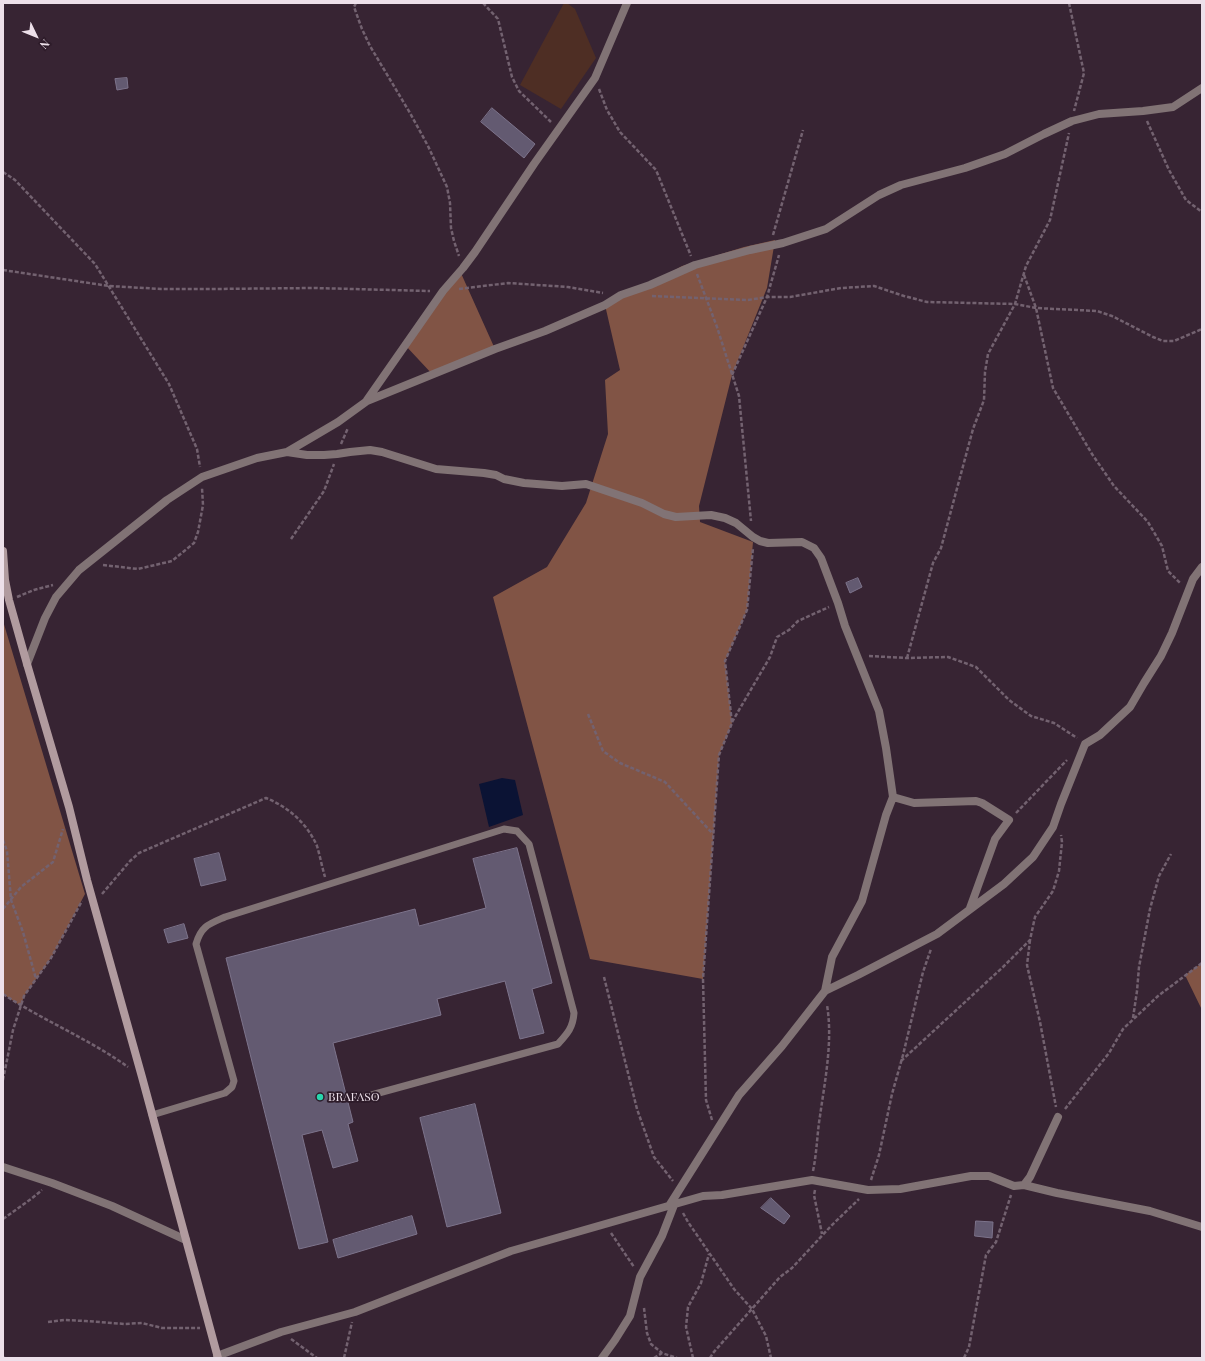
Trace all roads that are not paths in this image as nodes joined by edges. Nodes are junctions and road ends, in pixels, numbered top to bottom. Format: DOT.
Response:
graph roads {
  1 [pos="627,3"];
  2 [pos="1202,88"];
  3 [pos="367,401"];
  4 [pos="287,452"];
  5 [pos="3,553"];
  6 [pos="1202,567"];
  7 [pos="27,664"];
  8 [pos="893,797"];
  9 [pos="970,908"];
  10 [pos="825,991"];
  11 [pos="364,1097"];
  12 [pos="152,1115"];
  13 [pos="1058,1117"];
  14 [pos="3,1167"];
  15 [pos="1024,1185"];
  16 [pos="673,1205"];
  17 [pos="1202,1227"];
  18 [pos="186,1240"];
  19 [pos="218,1357"];
  20 [pos="602,1358"];
  1 -- 3 [label="street"];
  2 -- 3 [label="street"];
  3 -- 4 [label="street"];
  4 -- 7 [label="street"];
  4 -- 8 [label="street"];
  5 -- 7 [label="street"];
  6 -- 9 [label="street"];
  7 -- 12 [label="street"];
  8 -- 9 [label="street"];
  8 -- 10 [label="street"];
  9 -- 10 [label="street"];
  10 -- 16 [label="street"];
  11 -- 12 [label="lane"];
  12 -- 18 [label="street"];
  13 -- 15 [label="street"];
  14 -- 18 [label="street"];
  15 -- 16 [label="street"];
  15 -- 17 [label="street"];
  16 -- 19 [label="street"];
  16 -- 20 [label="street"];
  18 -- 19 [label="street"];
}
